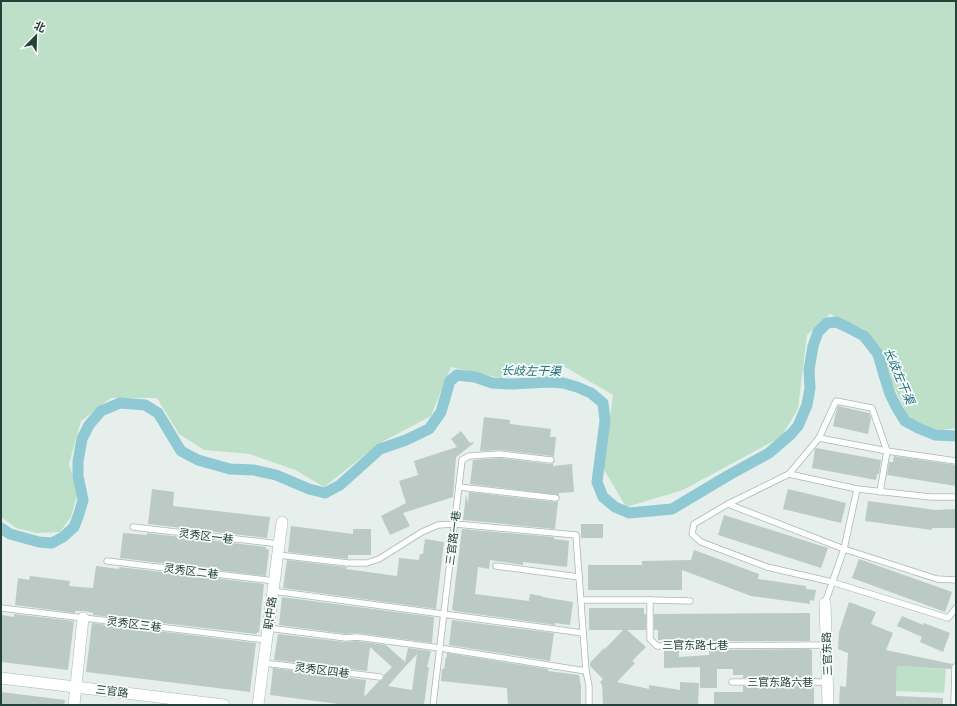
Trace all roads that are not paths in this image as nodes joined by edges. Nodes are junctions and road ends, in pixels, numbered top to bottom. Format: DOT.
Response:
graph roads {
  1 [pos="819,438"];
  2 [pos="887,451"];
  3 [pos="551,460"];
  4 [pos="956,461"];
  5 [pos="790,474"];
  6 [pos="459,487"];
  7 [pos="857,489"];
  8 [pos="880,492"];
  9 [pos="956,497"];
  10 [pos="556,498"];
  11 [pos="728,504"];
  12 [pos="282,522"];
  13 [pos="455,524"];
  14 [pos="133,527"];
  15 [pos="844,549"];
  16 [pos="279,550"];
  17 [pos="107,561"];
  18 [pos="496,566"];
  19 [pos="579,577"];
  20 [pos="956,580"];
  21 [pos="832,582"];
  22 [pos="274,586"];
  23 [pos="581,600"];
  24 [pos="650,600"];
  25 [pos="690,601"];
  26 [pos="825,603"];
  27 [pos="1,608"];
  28 [pos="956,608"];
  29 [pos="444,614"];
  30 [pos="83,618"];
  31 [pos="268,628"];
  32 [pos="583,633"];
  33 [pos="267,640"];
  34 [pos="826,645"];
  35 [pos="440,648"];
  36 [pos="264,663"];
  37 [pos="955,667"];
  38 [pos="586,671"];
  39 [pos="380,677"];
  40 [pos="1,678"];
  41 [pos="732,682"];
  42 [pos="827,682"];
  43 [pos="76,687"];
  44 [pos="74,705"];
  45 [pos="224,705"];
  46 [pos="258,705"];
  47 [pos="433,705"];
  48 [pos="589,705"];
  49 [pos="828,705"];
  50 [pos="954,705"];
  1 -- 2 [label="lane"];
  1 -- 2 [label="lane"];
  1 -- 5 [label="lane"];
  2 -- 4 [label="lane"];
  2 -- 8 [label="lane"];
  3 -- 6 [label="lane, 三官路一巷"];
  5 -- 7 [label="lane"];
  5 -- 11 [label="lane"];
  6 -- 10 [label="lane"];
  6 -- 13 [label="lane, 三官路一巷"];
  7 -- 8 [label="lane"];
  7 -- 15 [label="lane"];
  8 -- 9 [label="lane"];
  11 -- 15 [label="lane"];
  11 -- 21 [label="lane"];
  12 -- 16 [label="street, 职中路"];
  13 -- 16 [label="lane, 灵秀区一巷"];
  13 -- 19 [label="lane, 灵秀区一巷"];
  13 -- 29 [label="lane, 三官路一巷"];
  14 -- 16 [label="lane, 灵秀区一巷"];
  15 -- 20 [label="lane"];
  15 -- 21 [label="lane"];
  16 -- 22 [label="street, 职中路"];
  17 -- 22 [label="lane, 灵秀区二巷"];
  18 -- 19 [label="lane"];
  19 -- 23 [label="lane"];
  21 -- 26 [label="lane"];
  21 -- 28 [label="lane"];
  22 -- 29 [label="lane, 灵秀区二巷"];
  22 -- 31 [label="street, 职中路"];
  23 -- 24 [label="lane"];
  23 -- 32 [label="lane"];
  24 -- 25 [label="lane"];
  24 -- 34 [label="lane, 三官东路七巷"];
  26 -- 34 [label="street, 三官东路"];
  27 -- 30 [label="lane, 灵秀区三巷"];
  29 -- 32 [label="lane, 灵秀区二巷"];
  29 -- 35 [label="lane, 三官路一巷"];
  30 -- 33 [label="lane, 灵秀区三巷"];
  30 -- 43 [label="street"];
  31 -- 33 [label="street, 职中路"];
  31 -- 35 [label="lane"];
  32 -- 38 [label="lane"];
  33 -- 36 [label="street, 职中路"];
  34 -- 42 [label="street, 三官东路"];
  35 -- 38 [label="lane"];
  35 -- 47 [label="lane, 三官路一巷"];
  36 -- 39 [label="lane, 灵秀区四巷"];
  36 -- 46 [label="street, 职中路"];
  37 -- 50 [label="lane"];
  38 -- 48 [label="lane"];
  40 -- 43 [label="street, 三官路"];
  41 -- 42 [label="lane, 三官东路六巷"];
  42 -- 49 [label="street, 三官东路"];
  43 -- 44 [label="street"];
  43 -- 45 [label="street, 三官路"];
}
